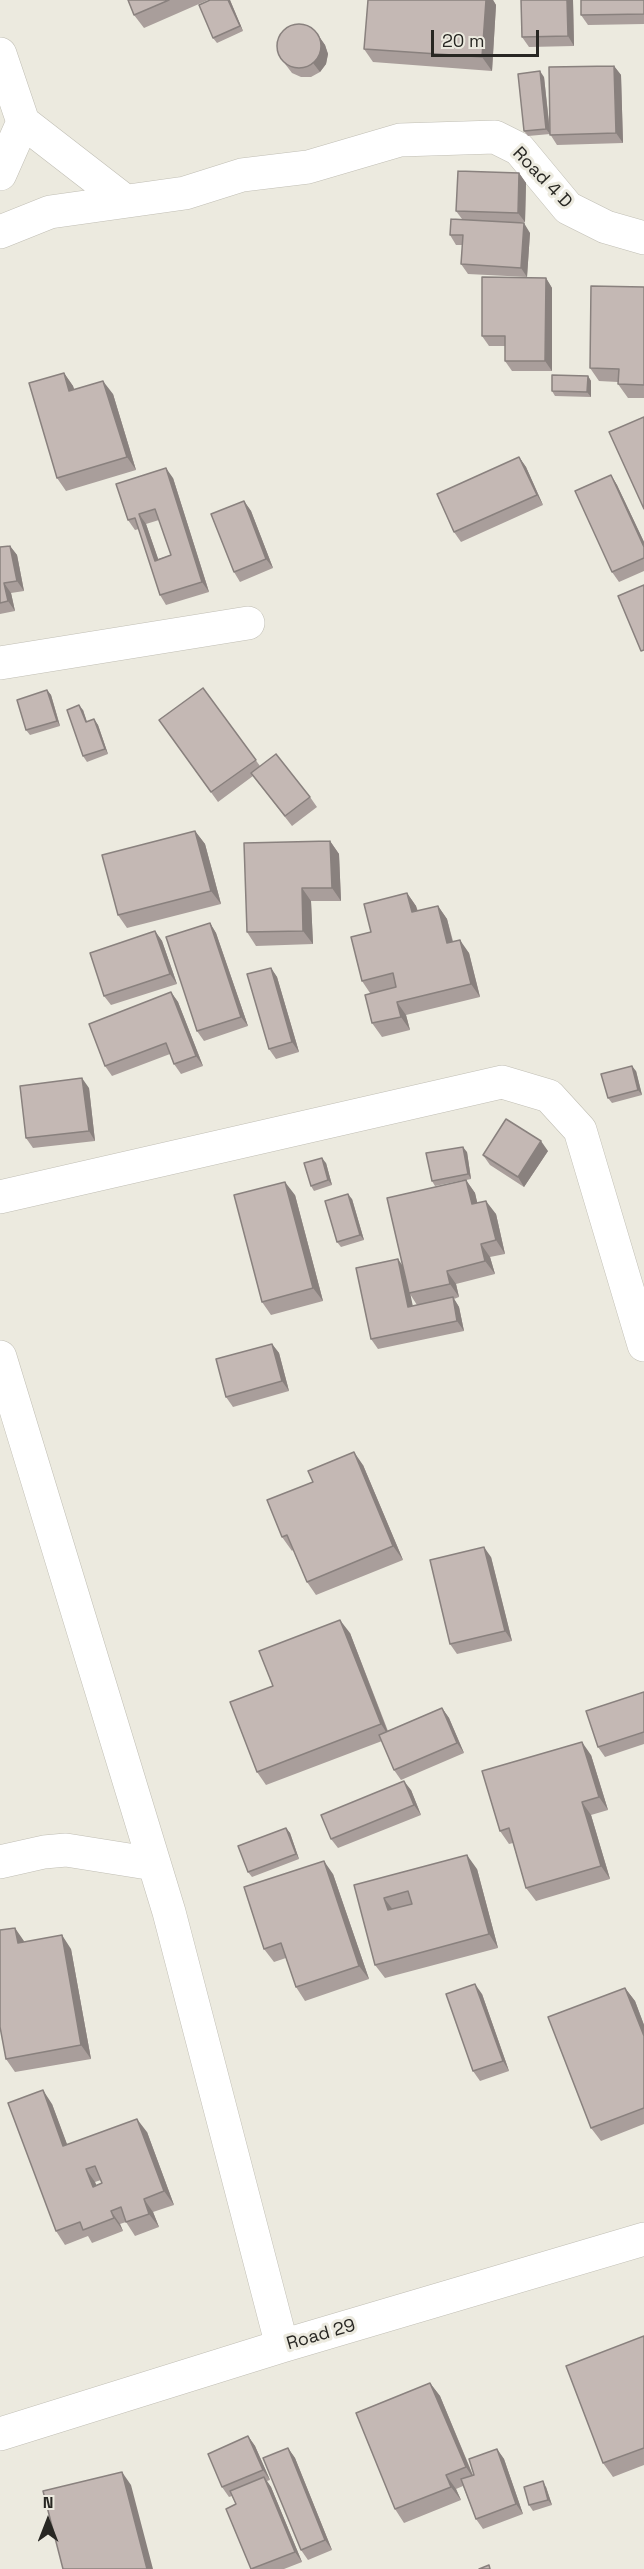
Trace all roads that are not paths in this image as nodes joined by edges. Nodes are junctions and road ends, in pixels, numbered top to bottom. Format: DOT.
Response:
graph roads {
  1 [pos="0,54"];
  2 [pos="23,122"];
  3 [pos="0,174"];
  4 [pos="125,201"];
  5 [pos="0,232"];
  6 [pos="644,238"];
  7 [pos="248,623"];
  8 [pos="0,663"];
  9 [pos="0,1197"];
  10 [pos="644,1345"];
  11 [pos="0,1357"];
  12 [pos="0,1862"];
  13 [pos="154,1864"];
  14 [pos="644,2240"];
  15 [pos="282,2346"];
  16 [pos="0,2434"];
  1 -- 2 [label="street"];
  2 -- 3 [label="street"];
  2 -- 4 [label="street"];
  4 -- 5 [label="street, Road 4 D"];
  4 -- 6 [label="street, Road 4 D"];
  7 -- 8 [label="street"];
  9 -- 10 [label="street"];
  11 -- 13 [label="street"];
  12 -- 13 [label="street"];
  13 -- 15 [label="street"];
  14 -- 15 [label="street, Road 29"];
  15 -- 16 [label="street, Road 29"];
}
